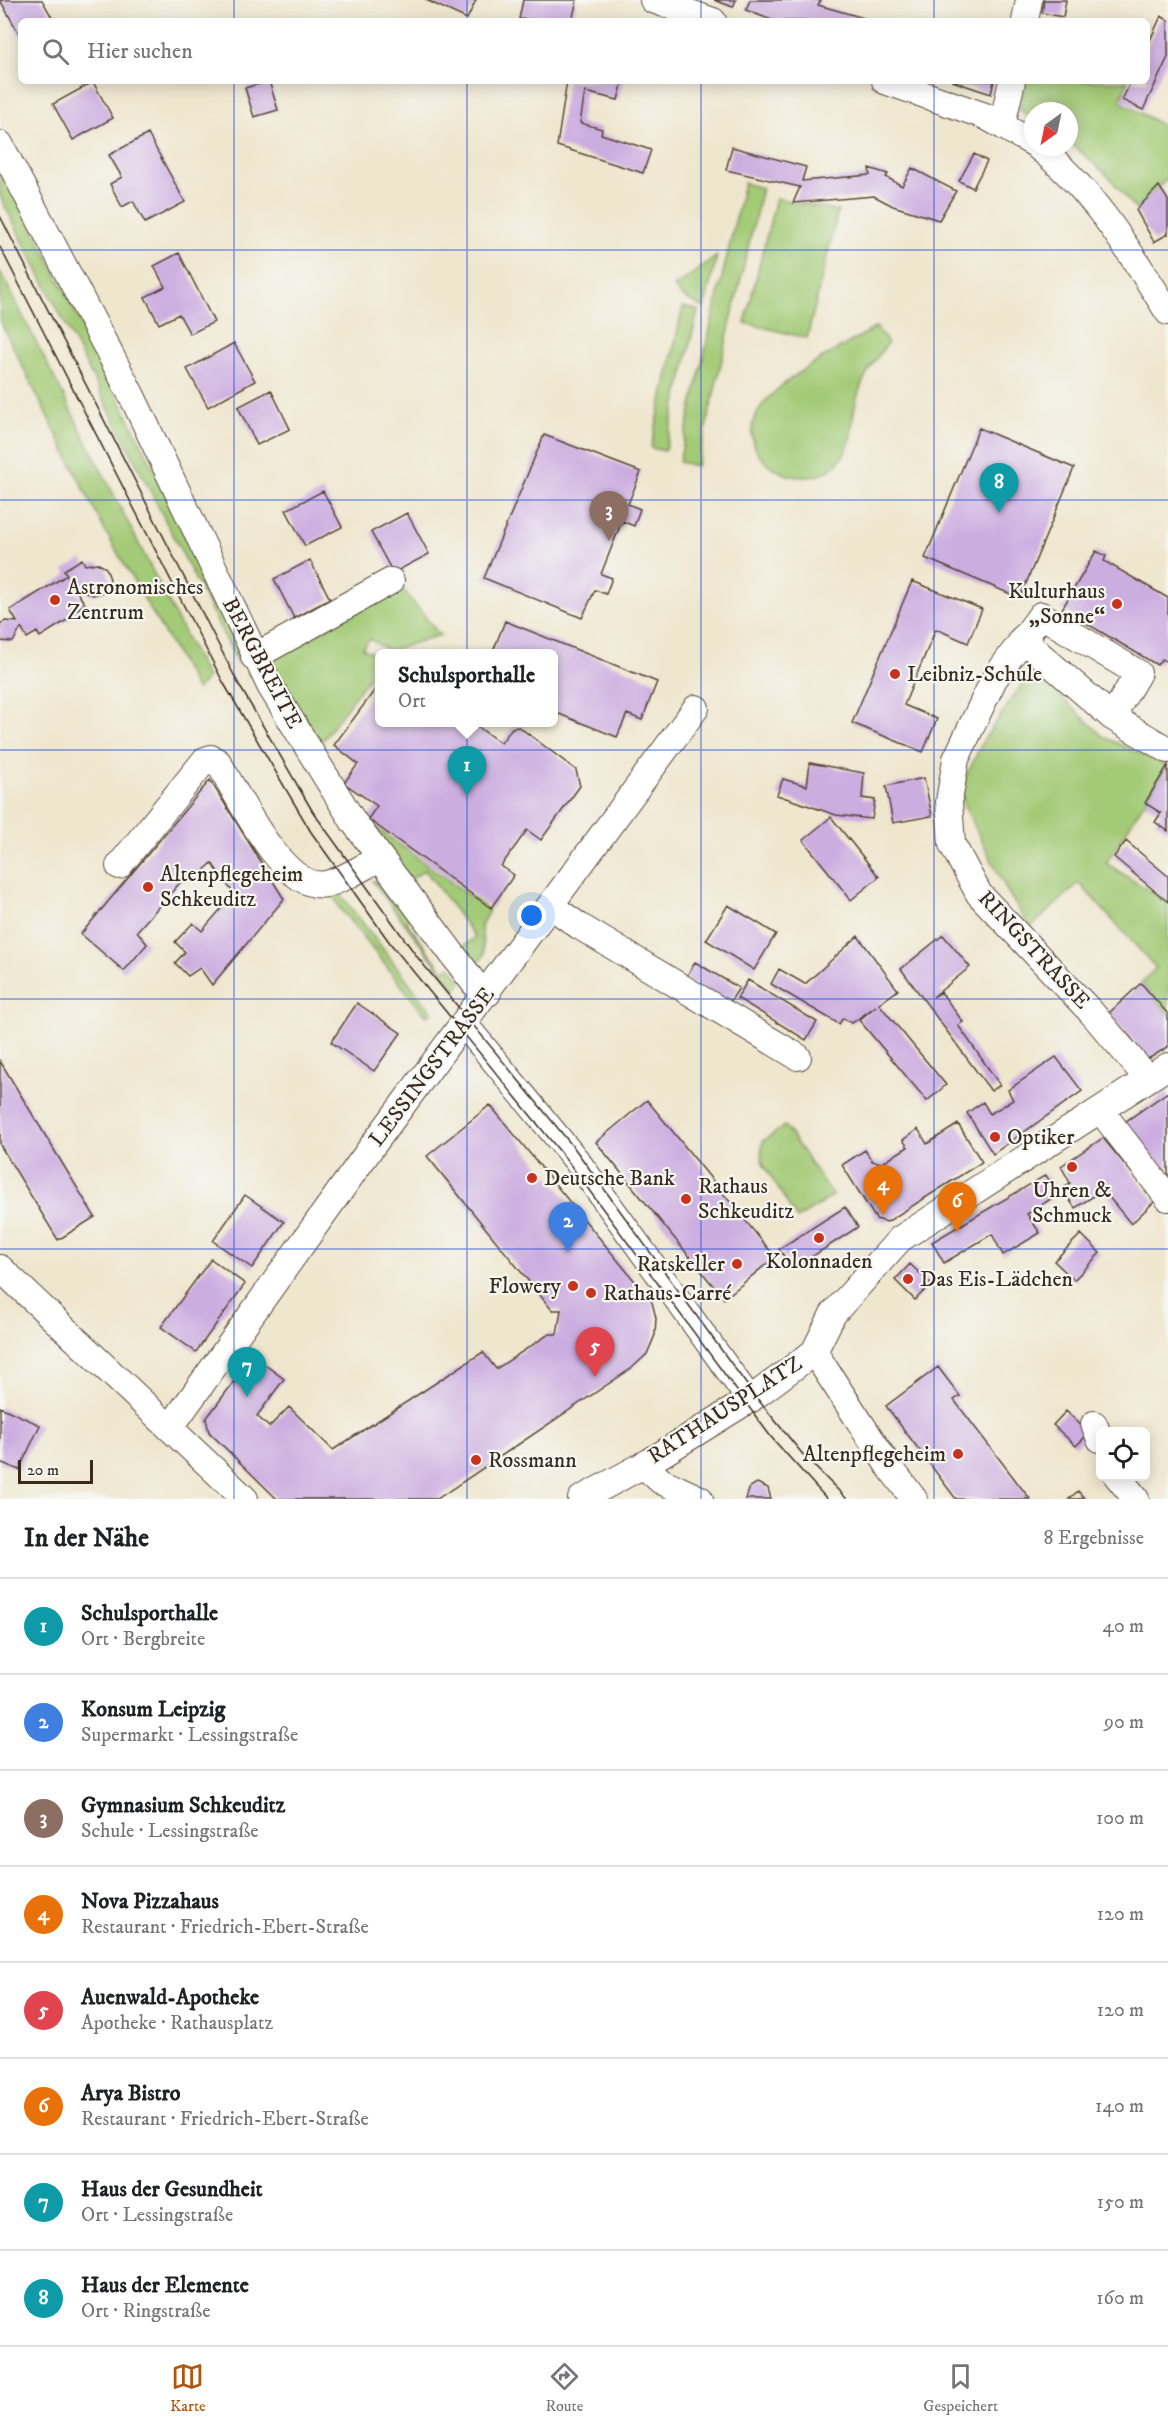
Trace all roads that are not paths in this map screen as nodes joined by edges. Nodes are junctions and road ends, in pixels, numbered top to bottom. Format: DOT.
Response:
graph roads {
  1 [pos="653,0"];
  2 [pos="1029,0"];
  3 [pos="704,18"];
  4 [pos="1026,18"];
  5 [pos="894,84"];
  6 [pos="1011,84"];
  7 [pos="1002,126"];
  8 [pos="1024,138"];
  9 [pos="0,144"];
  10 [pos="1050,156"];
  11 [pos="1168,312"];
  12 [pos="391,581"];
  13 [pos="1022,639"];
  14 [pos="254,657"];
  15 [pos="696,708"];
  16 [pos="1112,717"];
  17 [pos="1168,750"];
  18 [pos="380,858"];
  19 [pos="119,866"];
  20 [pos="551,906"];
  21 [pos="488,993"];
  22 [pos="464,1023"];
  23 [pos="798,1057"];
  24 [pos="1158,1073"];
  25 [pos="1101,1111"];
  26 [pos="1168,1198"];
  27 [pos="0,1268"];
  28 [pos="814,1352"];
  29 [pos="750,1400"];
  30 [pos="170,1428"];
  31 [pos="643,1465"];
  32 [pos="1121,1481"];
  33 [pos="245,1499"];
  34 [pos="581,1499"];
  35 [pos="700,1499"];
  36 [pos="914,1499"];
  37 [pos="1136,1499"];
  1 -- 3 [label="street"];
  2 -- 4 [label="street"];
  5 -- 7 [label="street"];
  6 -- 7 [label="street"];
  7 -- 8 [label="street"];
  9 -- 14 [label="street, BERGBREITE"];
  10 -- 11 [label="street"];
  12 -- 14 [label="street"];
  13 -- 16 [label="street"];
  13 -- 16 [label="street, RINGSTRASSE"];
  13 -- 24 [label="street, RINGSTRASSE"];
  14 -- 18 [label="street, BERGBREITE"];
  15 -- 20 [label="street, LESSINGSTRASSE"];
  16 -- 17 [label="street"];
  18 -- 19 [label="street"];
  18 -- 21 [label="street, BERGBREITE"];
  20 -- 21 [label="street, LESSINGSTRASSE"];
  20 -- 23 [label="street"];
  21 -- 22 [label="street, LESSINGSTRASSE"];
  22 -- 29 [label="street"];
  22 -- 30 [label="street, LESSINGSTRASSE"];
  24 -- 25 [label="street"];
  25 -- 26 [label="street"];
  25 -- 28 [label="street"];
  27 -- 30 [label="street"];
  28 -- 29 [label="street, RATHAUSPLATZ"];
  28 -- 36 [label="street, RATHAUSPLATZ"];
  29 -- 31 [label="street, RATHAUSPLATZ"];
  30 -- 33 [label="street"];
  31 -- 34 [label="street, RATHAUSPLATZ"];
  31 -- 35 [label="street"];
  32 -- 37 [label="street"];
}
